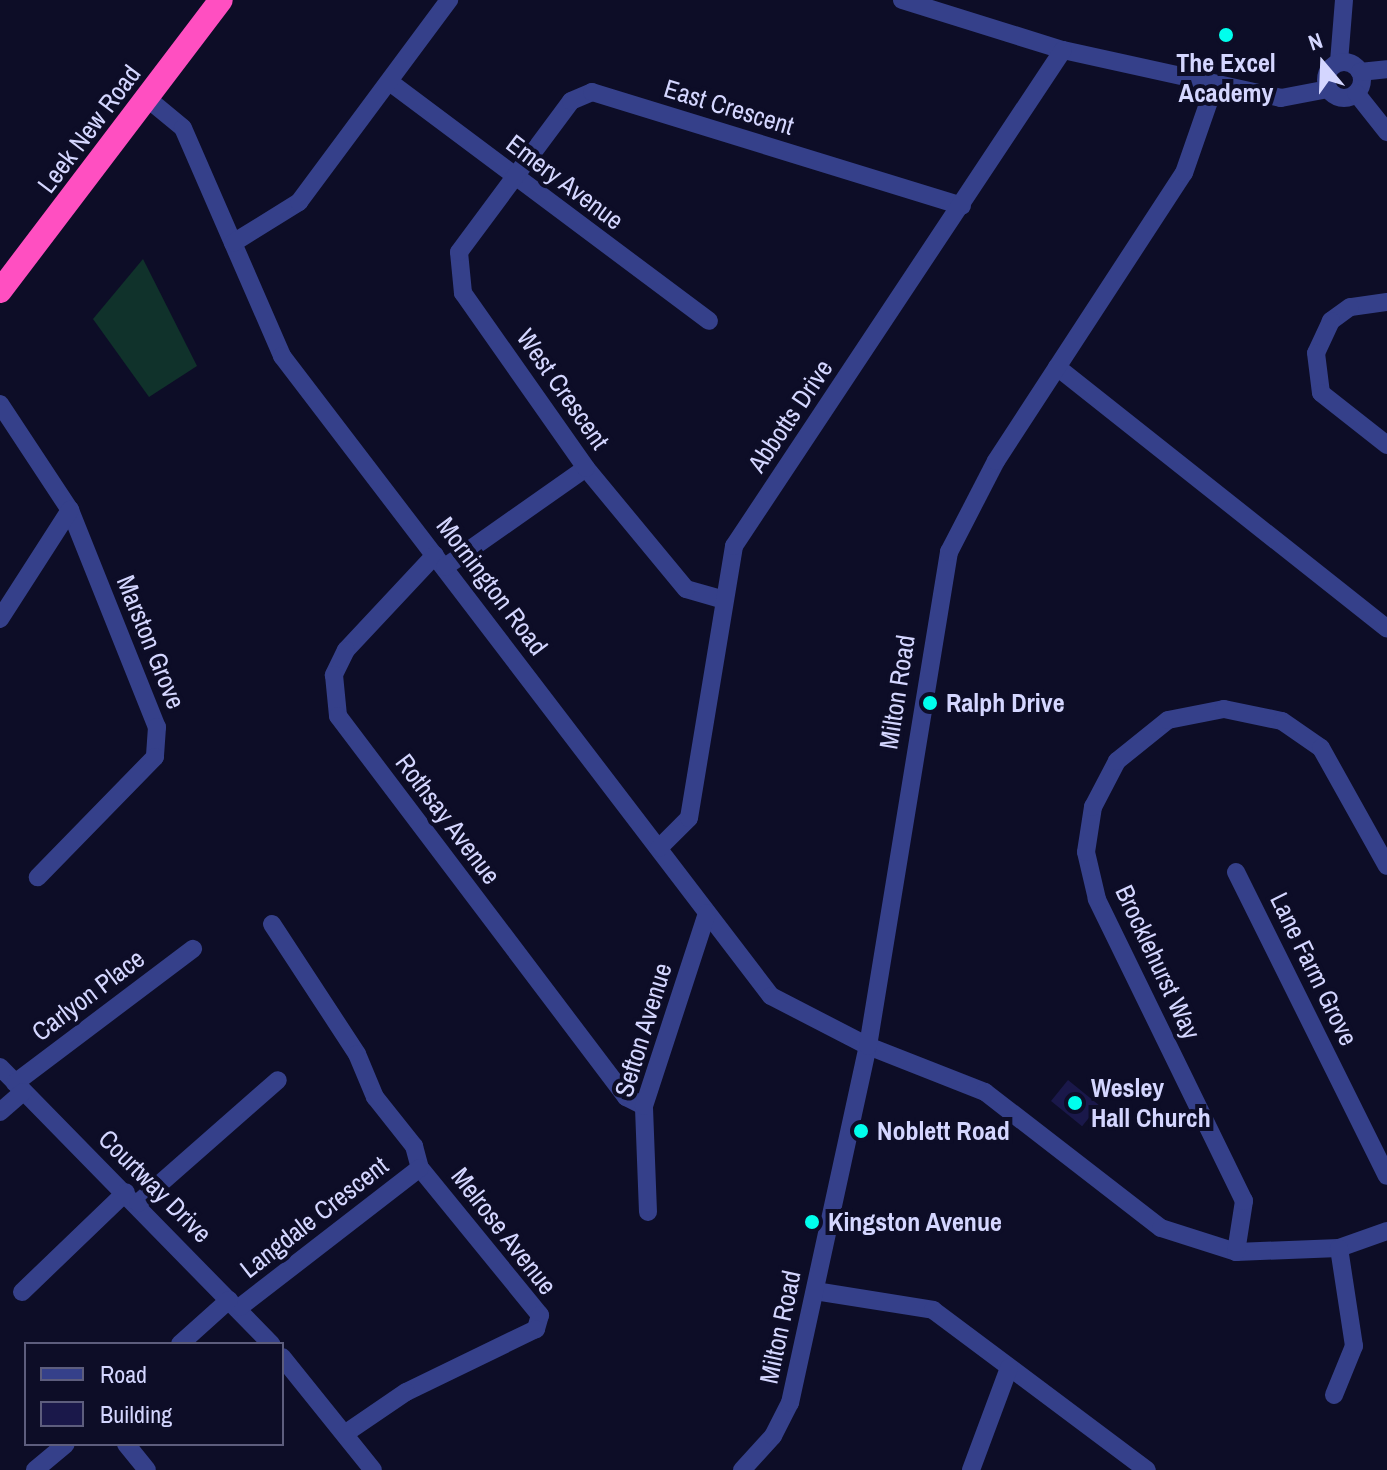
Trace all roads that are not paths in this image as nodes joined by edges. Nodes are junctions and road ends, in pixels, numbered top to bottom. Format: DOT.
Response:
graph roads {
  1 [pos="221,0"];
  2 [pos="449,0"];
  3 [pos="902,0"];
  4 [pos="1344,0"];
  5 [pos="1063,50"];
  6 [pos="1339,62"];
  7 [pos="1387,69"];
  8 [pos="1360,72"];
  9 [pos="391,83"];
  10 [pos="1215,84"];
  11 [pos="1328,89"];
  12 [pos="1356,93"];
  13 [pos="148,99"];
  14 [pos="1387,132"];
  15 [pos="512,174"];
  16 [pos="962,206"];
  17 [pos="233,243"];
  18 [pos="0,291"];
  19 [pos="1387,302"];
  20 [pos="709,321"];
  21 [pos="1057,367"];
  22 [pos="0,404"];
  23 [pos="1387,445"];
  24 [pos="586,468"];
  25 [pos="70,510"];
  26 [pos="440,561"];
  27 [pos="721,599"];
  28 [pos="0,619"];
  29 [pos="1387,629"];
  30 [pos="659,848"];
  31 [pos="1387,866"];
  32 [pos="1236,872"];
  33 [pos="38,877"];
  34 [pos="707,913"];
  35 [pos="272,924"];
  36 [pos="193,949"];
  37 [pos="868,1046"];
  38 [pos="0,1067"];
  39 [pos="278,1080"];
  40 [pos="19,1088"];
  41 [pos="644,1106"];
  42 [pos="0,1112"];
  43 [pos="420,1168"];
  44 [pos="1387,1176"];
  45 [pos="132,1197"];
  46 [pos="648,1212"];
  47 [pos="1387,1231"];
  48 [pos="1339,1248"];
  49 [pos="1236,1252"];
  50 [pos="815,1291"];
  51 [pos="22,1292"];
  52 [pos="234,1303"];
  53 [pos="183,1342"];
  54 [pos="269,1342"];
  55 [pos="284,1359"];
  56 [pos="1009,1368"];
  57 [pos="1334,1395"];
  58 [pos="346,1433"];
  59 [pos="64,1446"];
  60 [pos="128,1446"];
  61 [pos="35,1470"];
  62 [pos="147,1470"];
  63 [pos="373,1470"];
  64 [pos="742,1470"];
  65 [pos="971,1470"];
  66 [pos="1147,1470"];
  1 -- 13 [label="highway, Leek New Road"];
  2 -- 9 [label="street"];
  3 -- 5 [label="street"];
  4 -- 6 [label="street"];
  5 -- 10 [label="street"];
  5 -- 16 [label="street, Abbotts Drive"];
  6 -- 8 [label="street"];
  6 -- 11 [label="street"];
  7 -- 8 [label="street"];
  8 -- 12 [label="street"];
  9 -- 15 [label="street, Emery Avenue"];
  9 -- 17 [label="street"];
  10 -- 11 [label="street"];
  10 -- 21 [label="street, Milton Road"];
  11 -- 12 [label="street"];
  12 -- 14 [label="street"];
  13 -- 17 [label="street, Mornington Road"];
  13 -- 18 [label="highway, Leek New Road"];
  15 -- 16 [label="street, East Crescent"];
  15 -- 20 [label="street, Emery Avenue"];
  15 -- 24 [label="street, West Crescent"];
  16 -- 27 [label="street, Abbotts Drive"];
  17 -- 26 [label="street, Mornington Road"];
  19 -- 23 [label="street"];
  21 -- 29 [label="street"];
  21 -- 37 [label="street, Milton Road"];
  22 -- 25 [label="street, Marston Grove"];
  24 -- 26 [label="street, Rothsay Avenue"];
  24 -- 27 [label="street, West Crescent"];
  25 -- 28 [label="street"];
  25 -- 33 [label="street, Marston Grove"];
  26 -- 30 [label="street, Mornington Road"];
  26 -- 41 [label="street, Rothsay Avenue"];
  27 -- 30 [label="street, Abbotts Drive"];
  30 -- 34 [label="street, Mornington Road"];
  31 -- 49 [label="street, Brocklehurst Way"];
  32 -- 44 [label="street, Lane Farm Grove"];
  34 -- 37 [label="street, Mornington Road"];
  34 -- 41 [label="street, Sefton Avenue"];
  35 -- 43 [label="street"];
  36 -- 40 [label="street, Carlyon Place"];
  37 -- 49 [label="street"];
  37 -- 50 [label="street, Milton Road"];
  38 -- 40 [label="street, Courtway Drive"];
  39 -- 45 [label="street"];
  40 -- 42 [label="street, Carlyon Place"];
  40 -- 45 [label="street, Courtway Drive"];
  41 -- 46 [label="street, Sefton Avenue"];
  43 -- 52 [label="street, Langdale Crescent"];
  43 -- 58 [label="street, Melrose Avenue"];
  45 -- 51 [label="street"];
  45 -- 52 [label="street, Courtway Drive"];
  47 -- 48 [label="street"];
  48 -- 49 [label="street"];
  48 -- 57 [label="street"];
  50 -- 56 [label="street"];
  50 -- 64 [label="street, Milton Road"];
  52 -- 53 [label="street, Langdale Crescent"];
  52 -- 54 [label="street, Courtway Drive"];
  55 -- 58 [label="street"];
  56 -- 65 [label="street"];
  56 -- 66 [label="street"];
  58 -- 63 [label="street"];
  59 -- 61 [label="street"];
  60 -- 62 [label="street"];
}
